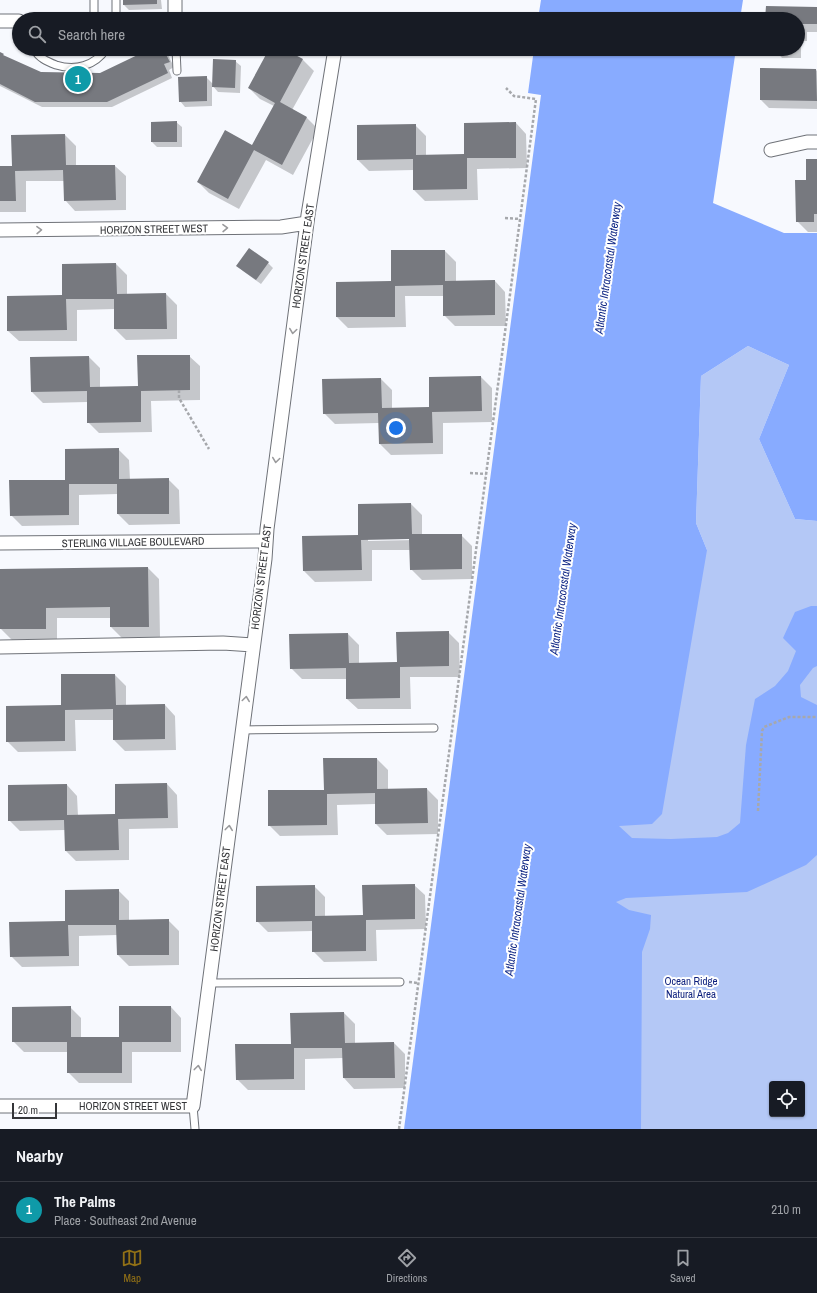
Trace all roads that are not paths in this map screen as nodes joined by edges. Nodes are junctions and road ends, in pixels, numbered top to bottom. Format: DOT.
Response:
graph roads {
  1 [pos="94,0"];
  2 [pos="116,0"];
  3 [pos="175,0"];
  4 [pos="94,12"];
  5 [pos="116,12"];
  6 [pos="175,12"];
  7 [pos="0,21"];
  8 [pos="12,21"];
  9 [pos="39,56"];
  10 [pos="100,56"];
  11 [pos="177,56"];
  12 [pos="334,56"];
  13 [pos="178,71"];
  14 [pos="817,142"];
  15 [pos="771,150"];
  16 [pos="307,223"];
  17 [pos="0,230"];
  18 [pos="266,541"];
  19 [pos="0,543"];
  20 [pos="253,645"];
  21 [pos="0,646"];
  22 [pos="434,728"];
  23 [pos="242,730"];
  24 [pos="400,982"];
  25 [pos="209,983"];
  26 [pos="0,1106"];
  27 [pos="193,1106"];
  28 [pos="194,1129"];
  1 -- 4 [label="lane"];
  2 -- 5 [label="lane"];
  3 -- 6 [label="street"];
  7 -- 8 [label="street"];
  9 -- 10 [label="lane"];
  11 -- 13 [label="lane"];
  12 -- 16 [label="street, HORIZON STREET EAST"];
  14 -- 15 [label="street"];
  17 -- 16 [label="street, HORIZON STREET WEST, one-way"];
  16 -- 18 [label="street, HORIZON STREET EAST, one-way"];
  18 -- 19 [label="street, STERLING VILLAGE BOULEVARD"];
  18 -- 20 [label="street, HORIZON STREET EAST"];
  20 -- 21 [label="street"];
  23 -- 20 [label="street, HORIZON STREET EAST, one-way"];
  22 -- 23 [label="lane"];
  25 -- 23 [label="street, HORIZON STREET EAST, one-way"];
  24 -- 25 [label="lane"];
  27 -- 25 [label="street, HORIZON STREET EAST, one-way"];
  26 -- 27 [label="street, HORIZON STREET WEST"];
  27 -- 28 [label="lane"];
}
